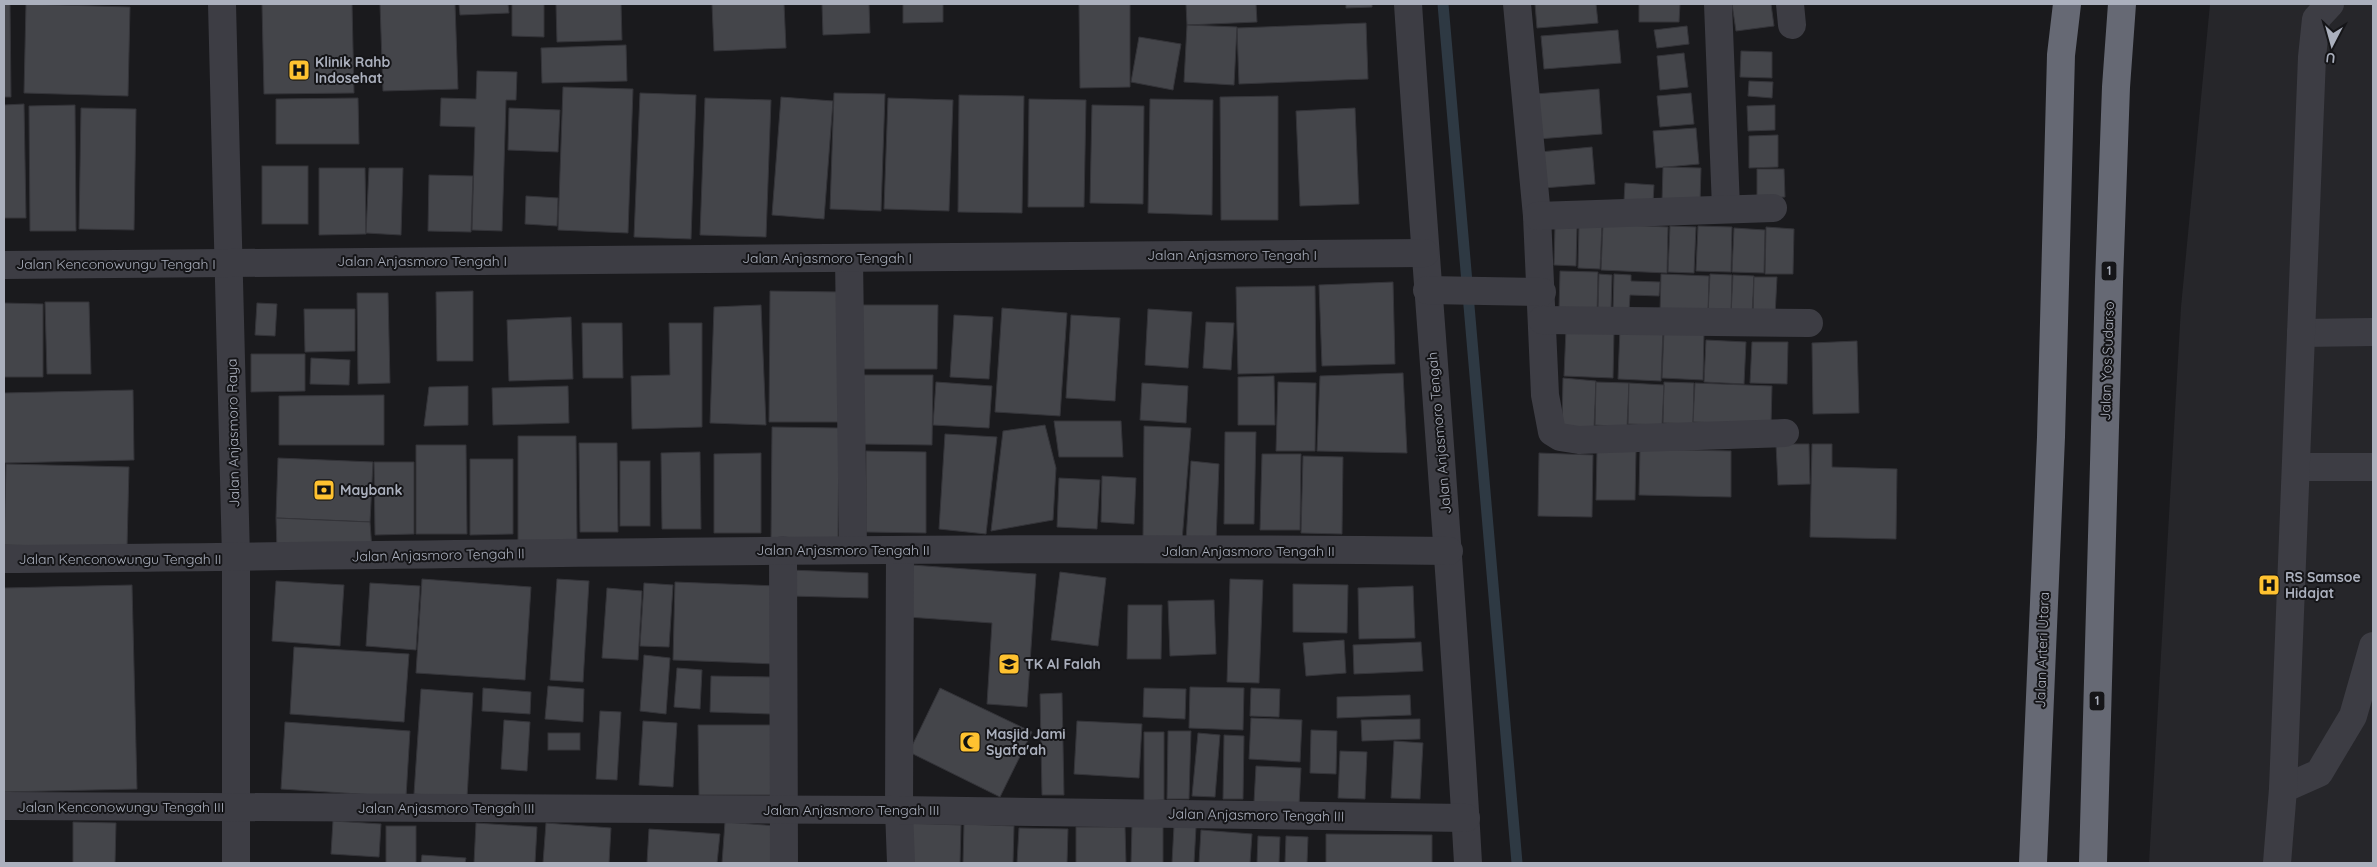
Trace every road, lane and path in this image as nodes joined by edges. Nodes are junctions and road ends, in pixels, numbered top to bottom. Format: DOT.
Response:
graph roads {
  1 [pos="222,4"];
  2 [pos="1408,4"];
  3 [pos="1517,4"];
  4 [pos="1718,4"];
  5 [pos="2066,4"];
  6 [pos="2122,4"];
  7 [pos="2330,4"];
  8 [pos="1726,208"];
  9 [pos="1773,208"];
  10 [pos="1536,216"];
  11 [pos="1425,253"];
  12 [pos="849,258"];
  13 [pos="229,263"];
  14 [pos="4,265"];
  15 [pos="1427,290"];
  16 [pos="1542,292"];
  17 [pos="1542,320"];
  18 [pos="1810,323"];
  19 [pos="2373,332"];
  20 [pos="2301,333"];
  21 [pos="1785,433"];
  22 [pos="2296,467"];
  23 [pos="2373,467"];
  24 [pos="783,550"];
  25 [pos="853,550"];
  26 [pos="900,550"];
  27 [pos="1449,551"];
  28 [pos="236,558"];
  29 [pos="4,559"];
  30 [pos="2373,646"];
  31 [pos="2283,789"];
  32 [pos="4,806"];
  33 [pos="237,807"];
  34 [pos="786,810"];
  35 [pos="899,810"];
  36 [pos="1466,818"];
  37 [pos="236,863"];
  38 [pos="784,863"];
  39 [pos="901,863"];
  40 [pos="1468,863"];
  41 [pos="2033,863"];
  42 [pos="2093,863"];
  43 [pos="2277,863"];
  1 -- 13 [label="street, Jalan Anjasmoro Raya"];
  2 -- 11 [label="street, Jalan Anjasmoro Tengah"];
  3 -- 10 [label="street"];
  4 -- 8 [label="street"];
  5 -- 41 [label="highway, Jalan Arteri Utara"];
  6 -- 42 [label="highway, Jalan Yos Sudarso / 1"];
  7 -- 20 [label="street"];
  8 -- 9 [label="street"];
  8 -- 10 [label="street"];
  10 -- 16 [label="street"];
  11 -- 12 [label="street, Jalan Anjasmoro Tengah I"];
  11 -- 15 [label="street, Jalan Anjasmoro Tengah"];
  12 -- 13 [label="street, Jalan Anjasmoro Tengah I"];
  12 -- 25 [label="street"];
  13 -- 14 [label="street, Jalan Kenconowungu Tengah I"];
  13 -- 28 [label="street, Jalan Anjasmoro Raya"];
  15 -- 16 [label="street"];
  15 -- 27 [label="street, Jalan Anjasmoro Tengah"];
  16 -- 17 [label="street"];
  17 -- 18 [label="street"];
  17 -- 21 [label="street"];
  19 -- 20 [label="street"];
  20 -- 22 [label="street"];
  22 -- 23 [label="street"];
  22 -- 31 [label="street"];
  24 -- 25 [label="street, Jalan Anjasmoro Tengah II"];
  24 -- 28 [label="street, Jalan Anjasmoro Tengah II"];
  24 -- 34 [label="street"];
  25 -- 26 [label="street, Jalan Anjasmoro Tengah II"];
  26 -- 27 [label="street, Jalan Anjasmoro Tengah II"];
  26 -- 35 [label="street"];
  27 -- 36 [label="street, Jalan Anjasmoro Tengah"];
  28 -- 29 [label="street, Jalan Kenconowungu Tengah II"];
  28 -- 33 [label="street, Jalan Anjasmoro Raya"];
  30 -- 31 [label="street"];
  31 -- 43 [label="street"];
  32 -- 33 [label="street, Jalan Kenconowungu Tengah III"];
  33 -- 34 [label="street, Jalan Anjasmoro Tengah III"];
  33 -- 37 [label="street, Jalan Anjasmoro Raya"];
  34 -- 35 [label="street, Jalan Anjasmoro Tengah III"];
  34 -- 38 [label="street"];
  35 -- 36 [label="street, Jalan Anjasmoro Tengah III"];
  35 -- 39 [label="street"];
  36 -- 40 [label="street, Jalan Anjasmoro Tengah"];
}
